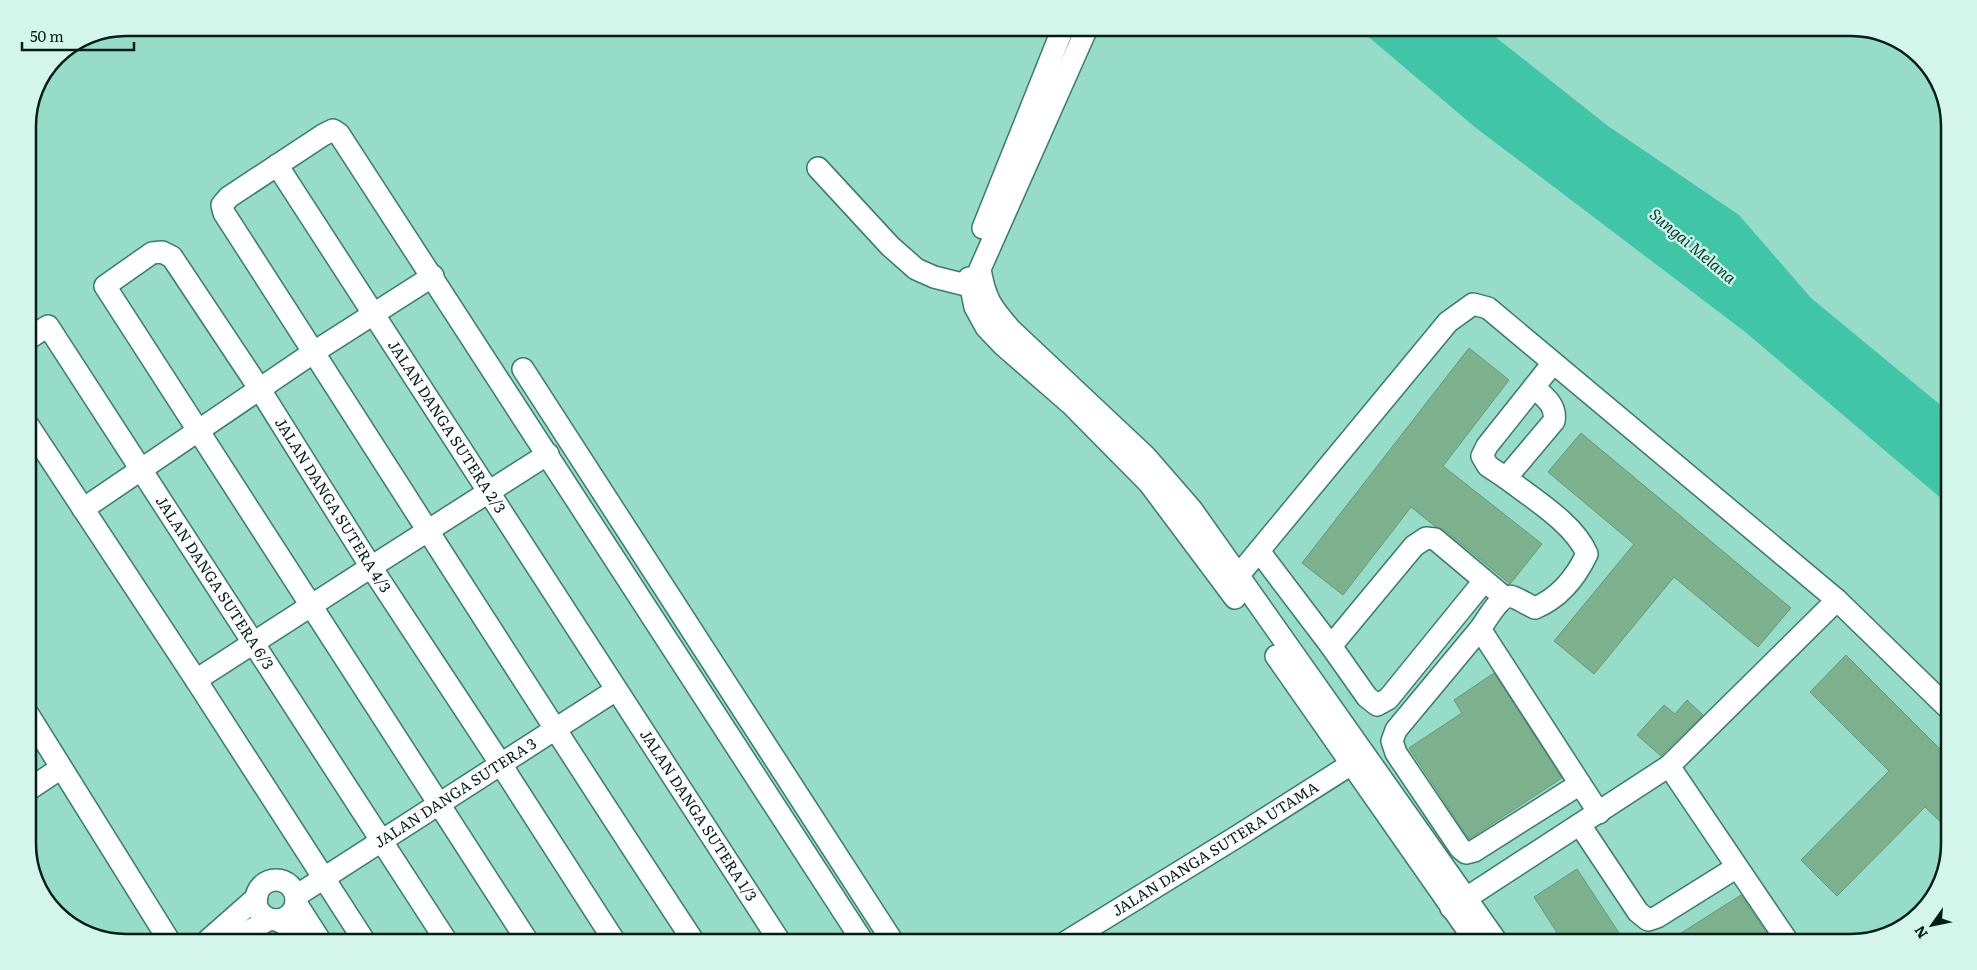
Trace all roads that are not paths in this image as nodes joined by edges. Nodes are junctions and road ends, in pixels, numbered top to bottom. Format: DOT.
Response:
graph roads {
  1 [pos="1060,36"];
  2 [pos="1083,36"];
  3 [pos="277,165"];
  4 [pos="818,168"];
  5 [pos="433,276"];
  6 [pos="970,286"];
  7 [pos="374,314"];
  8 [pos="36,334"];
  9 [pos="314,352"];
  10 [pos="1553,363"];
  11 [pos="523,369"];
  12 [pos="1534,387"];
  13 [pos="258,388"];
  14 [pos="198,430"];
  15 [pos="36,437"];
  16 [pos="548,454"];
  17 [pos="140,470"];
  18 [pos="1506,478"];
  19 [pos="489,491"];
  20 [pos="83,509"];
  21 [pos="429,530"];
  22 [pos="1259,551"];
  23 [pos="371,566"];
  24 [pos="1484,581"];
  25 [pos="1233,582"];
  26 [pos="1504,597"];
  27 [pos="1837,600"];
  28 [pos="311,606"];
  29 [pos="1480,629"];
  30 [pos="254,643"];
  31 [pos="1331,646"];
  32 [pos="196,680"];
  33 [pos="616,690"];
  34 [pos="1941,700"];
  35 [pos="36,727"];
  36 [pos="554,729"];
  37 [pos="1358,760"];
  38 [pos="500,763"];
  39 [pos="1669,766"];
  40 [pos="61,768"];
  41 [pos="1580,784"];
  42 [pos="36,785"];
  43 [pos="438,803"];
  44 [pos="1598,813"];
  45 [pos="1580,825"];
  46 [pos="382,840"];
  47 [pos="1737,867"];
  48 [pos="324,878"];
  49 [pos="257,897"];
  50 [pos="296,899"];
  51 [pos="1458,903"];
  52 [pos="273,919"];
  53 [pos="165,934"];
  54 [pos="215,934"];
  55 [pos="245,934"];
  56 [pos="296,934"];
  57 [pos="316,934"];
  58 [pos="360,934"];
  59 [pos="442,934"];
  60 [pos="523,934"];
  61 [pos="609,934"];
  62 [pos="689,934"];
  63 [pos="775,934"];
  64 [pos="858,934"];
  65 [pos="888,934"];
  66 [pos="1079,934"];
  67 [pos="1472,934"];
  68 [pos="1489,934"];
  69 [pos="1783,934"];
  1 -- 6 [label="street"];
  2 -- 25 [label="street"];
  3 -- 5 [label="street"];
  3 -- 7 [label="street, JALAN DANGA SUTERA 2/3"];
  3 -- 9 [label="street"];
  4 -- 6 [label="street"];
  5 -- 7 [label="street"];
  5 -- 16 [label="street"];
  6 -- 25 [label="street"];
  7 -- 9 [label="street"];
  7 -- 19 [label="street, JALAN DANGA SUTERA 2/3"];
  8 -- 17 [label="street, JALAN DANGA SUTERA 6/3"];
  9 -- 13 [label="street"];
  9 -- 21 [label="street"];
  10 -- 12 [label="street"];
  10 -- 22 [label="street"];
  10 -- 27 [label="street"];
  11 -- 65 [label="street"];
  12 -- 18 [label="street"];
  12 -- 18 [label="street"];
  13 -- 14 [label="street"];
  13 -- 14 [label="street, JALAN DANGA SUTERA 4/3"];
  13 -- 23 [label="street, JALAN DANGA SUTERA 4/3"];
  14 -- 17 [label="street"];
  14 -- 28 [label="street"];
  15 -- 20 [label="street"];
  16 -- 19 [label="street"];
  16 -- 64 [label="street"];
  17 -- 20 [label="street"];
  17 -- 30 [label="street, JALAN DANGA SUTERA 6/3"];
  18 -- 26 [label="street"];
  19 -- 21 [label="street"];
  19 -- 33 [label="street, JALAN DANGA SUTERA 2/3"];
  20 -- 32 [label="street"];
  21 -- 23 [label="street"];
  21 -- 36 [label="street"];
  22 -- 25 [label="street"];
  22 -- 31 [label="street"];
  23 -- 28 [label="street"];
  23 -- 38 [label="street, JALAN DANGA SUTERA 4/3"];
  24 -- 26 [label="street"];
  24 -- 31 [label="street"];
  24 -- 31 [label="street"];
  25 -- 37 [label="street"];
  26 -- 29 [label="street"];
  27 -- 34 [label="street"];
  27 -- 39 [label="street"];
  28 -- 30 [label="street"];
  28 -- 43 [label="street"];
  29 -- 41 [label="street"];
  29 -- 41 [label="street"];
  30 -- 32 [label="street"];
  30 -- 46 [label="street, JALAN DANGA SUTERA 6/3"];
  32 -- 48 [label="street"];
  33 -- 36 [label="street, JALAN DANGA SUTERA 3"];
  33 -- 63 [label="street, JALAN DANGA SUTERA 1/3"];
  35 -- 40 [label="street"];
  36 -- 38 [label="street, JALAN DANGA SUTERA 3"];
  36 -- 62 [label="street"];
  37 -- 51 [label="street"];
  37 -- 66 [label="street, JALAN DANGA SUTERA UTAMA"];
  38 -- 43 [label="street, JALAN DANGA SUTERA 3"];
  38 -- 61 [label="street, JALAN DANGA SUTERA 4/3"];
  39 -- 44 [label="street"];
  39 -- 47 [label="street"];
  40 -- 42 [label="street"];
  40 -- 53 [label="street"];
  41 -- 44 [label="street"];
  43 -- 46 [label="street, JALAN DANGA SUTERA 3"];
  43 -- 60 [label="street"];
  44 -- 45 [label="street"];
  45 -- 47 [label="street"];
  45 -- 51 [label="street"];
  46 -- 48 [label="street, JALAN DANGA SUTERA 3"];
  46 -- 59 [label="street, JALAN DANGA SUTERA 6/3"];
  47 -- 69 [label="street"];
  48 -- 50 [label="street, JALAN DANGA SUTERA 3"];
  48 -- 58 [label="street"];
  49 -- 50 [label="street"];
  49 -- 52 [label="street"];
  49 -- 54 [label="street"];
  50 -- 52 [label="street"];
  50 -- 57 [label="street"];
  51 -- 67 [label="street"];
  51 -- 68 [label="street"];
  52 -- 55 [label="street"];
  52 -- 56 [label="street"];
}
